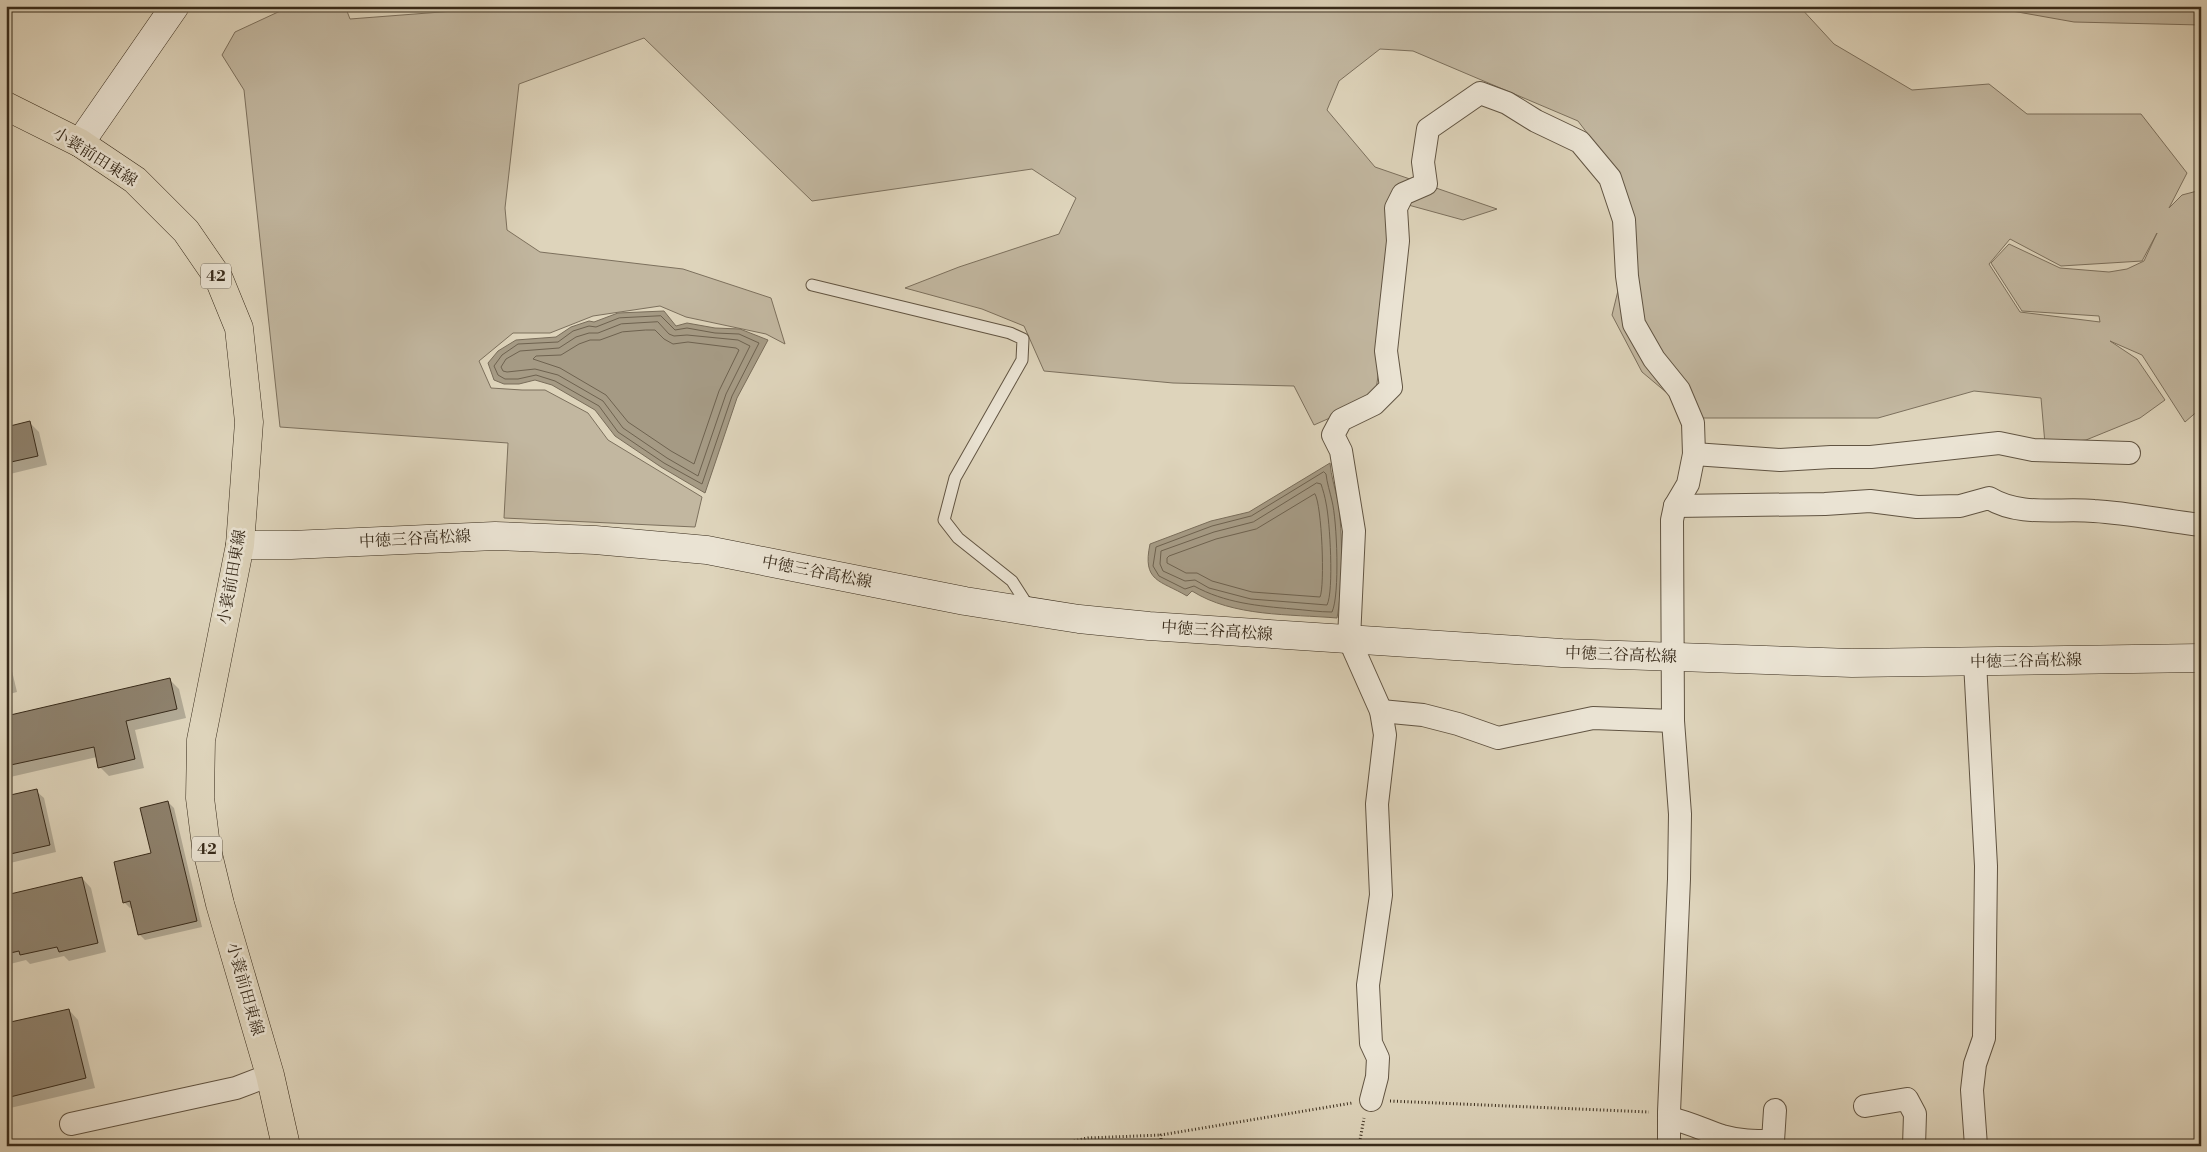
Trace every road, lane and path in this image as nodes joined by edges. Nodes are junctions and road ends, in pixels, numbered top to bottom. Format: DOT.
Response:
graph roads {
  1 [pos="175,6"];
  2 [pos="6,106"];
  3 [pos="80,143"];
  4 [pos="812,285"];
  5 [pos="2129,453"];
  6 [pos="1694,454"];
  7 [pos="1675,506"];
  8 [pos="2201,525"];
  9 [pos="240,545"];
  10 [pos="1032,611"];
  11 [pos="1350,639"];
  12 [pos="1673,657"];
  13 [pos="2201,658"];
  14 [pos="1975,662"];
  15 [pos="1382,711"];
  16 [pos="1673,721"];
  17 [pos="270,1076"];
  18 [pos="1369,1100"];
  19 [pos="1865,1106"];
  20 [pos="1775,1110"];
  21 [pos="1669,1115"];
  22 [pos="71,1124"];
  23 [pos="1161,1135"];
  24 [pos="286,1146"];
  25 [pos="1050,1146"];
  26 [pos="1161,1146"];
  27 [pos="1359,1146"];
  28 [pos="1670,1146"];
  29 [pos="1914,1146"];
  30 [pos="1976,1146"];
  1 -- 3 [label="main road"];
  2 -- 3 [label="main road, 小蓑前田東線 / 42"];
  3 -- 9 [label="main road, 小蓑前田東線 / 42"];
  4 -- 10 [label="lane"];
  5 -- 6 [label="street"];
  6 -- 7 [label="street"];
  6 -- 11 [label="street"];
  7 -- 8 [label="street"];
  7 -- 12 [label="street"];
  9 -- 10 [label="main road, 中徳三谷高松線"];
  9 -- 17 [label="main road, 小蓑前田東線 / 42"];
  10 -- 11 [label="main road, 中徳三谷高松線"];
  11 -- 12 [label="main road, 中徳三谷高松線"];
  11 -- 15 [label="street"];
  12 -- 14 [label="main road, 中徳三谷高松線"];
  12 -- 16 [label="street"];
  13 -- 14 [label="main road, 中徳三谷高松線"];
  14 -- 30 [label="street"];
  15 -- 16 [label="street"];
  15 -- 18 [label="street"];
  16 -- 21 [label="street"];
  17 -- 22 [label="street"];
  17 -- 24 [label="main road, 小蓑前田東線 / 42"];
  18 -- 21 [label="path"];
  18 -- 23 [label="path"];
  18 -- 27 [label="path"];
  19 -- 29 [label="street"];
  20 -- 21 [label="street"];
  21 -- 28 [label="street"];
  23 -- 25 [label="path"];
  23 -- 26 [label="path"];
}
